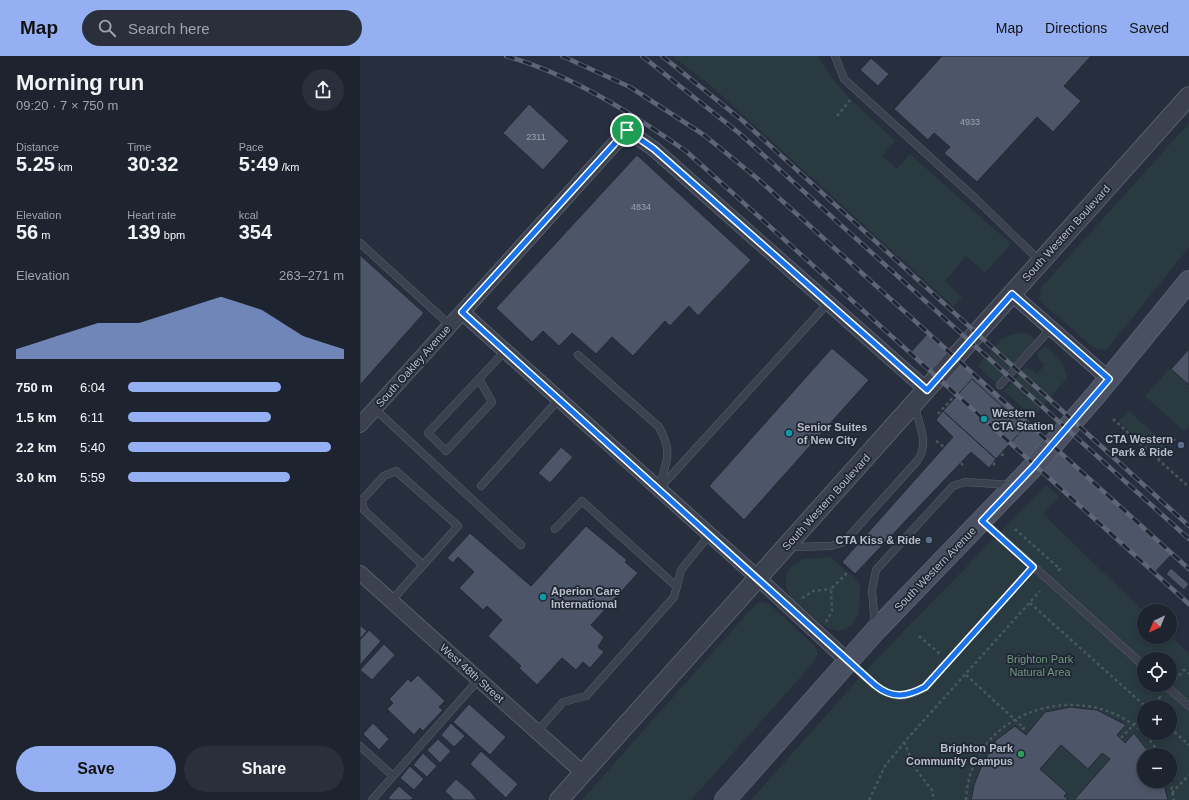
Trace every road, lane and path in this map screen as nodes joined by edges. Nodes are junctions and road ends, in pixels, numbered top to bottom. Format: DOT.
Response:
graph roads {
  1 [pos="835,56"];
  2 [pos="857,92"];
  3 [pos="1189,96"];
  4 [pos="836,116"];
  5 [pos="360,243"];
  6 [pos="1041,262"];
  7 [pos="1189,281"];
  8 [pos="1012,294"];
  9 [pos="829,302"];
  10 [pos="462,312"];
  11 [pos="450,325"];
  12 [pos="1051,328"];
  13 [pos="505,351"];
  14 [pos="578,355"];
  15 [pos="954,375"];
  16 [pos="480,379"];
  17 [pos="1109,379"];
  18 [pos="1000,385"];
  19 [pos="927,390"];
  20 [pos="990,391"];
  21 [pos="977,396"];
  22 [pos="996,396"];
  23 [pos="559,399"];
  24 [pos="914,405"];
  25 [pos="375,409"];
  26 [pos="938,414"];
  27 [pos="1113,419"];
  28 [pos="1008,424"];
  29 [pos="360,425"];
  30 [pos="1031,427"];
  31 [pos="970,436"];
  32 [pos="1175,439"];
  33 [pos="967,440"];
  34 [pos="936,441"];
  35 [pos="1031,445"];
  36 [pos="944,448"];
  37 [pos="1001,454"];
  38 [pos="1004,456"];
  39 [pos="1158,459"];
  40 [pos="961,463"];
  41 [pos="965,468"];
  42 [pos="1066,476"];
  43 [pos="1072,482"];
  44 [pos="1016,485"];
  45 [pos="482,486"];
  46 [pos="1078,486"];
  47 [pos="1189,487"];
  48 [pos="659,489"];
  49 [pos="1092,500"];
  50 [pos="982,521"];
  51 [pos="555,529"];
  52 [pos="1015,529"];
  53 [pos="710,534"];
  54 [pos="521,545"];
  55 [pos="786,547"];
  56 [pos="851,552"];
  57 [pos="423,564"];
  58 [pos="865,564"];
  59 [pos="1033,567"];
  60 [pos="848,569"];
  61 [pos="360,573"];
  62 [pos="1056,573"];
  63 [pos="758,578"];
  64 [pos="677,587"];
  65 [pos="831,589"];
  66 [pos="1040,591"];
  67 [pos="391,601"];
  68 [pos="800,601"];
  69 [pos="1030,603"];
  70 [pos="824,623"];
  71 [pos="876,630"];
  72 [pos="919,636"];
  73 [pos="940,654"];
  74 [pos="1137,660"];
  75 [pos="849,662"];
  76 [pos="1189,674"];
  77 [pos="966,676"];
  78 [pos="1177,678"];
  79 [pos="479,679"];
  80 [pos="1173,692"];
  81 [pos="1161,695"];
  82 [pos="1138,700"];
  83 [pos="1156,700"];
  84 [pos="1189,706"];
  85 [pos="1015,720"];
  86 [pos="1137,721"];
  87 [pos="1133,725"];
  88 [pos="1021,731"];
  89 [pos="537,732"];
  90 [pos="1177,734"];
  91 [pos="1121,738"];
  92 [pos="904,742"];
  93 [pos="1189,745"];
  94 [pos="360,746"];
  95 [pos="1156,748"];
  96 [pos="583,773"];
  97 [pos="1189,775"];
  98 [pos="393,776"];
  99 [pos="1171,788"];
  100 [pos="1172,793"];
  101 [pos="372,800"];
  102 [pos="559,800"];
  103 [pos="725,800"];
  104 [pos="869,800"];
  105 [pos="934,800"];
  106 [pos="966,800"];
  107 [pos="1174,800"];
  1 -- 2 [label="lane"];
  2 -- 4 [label="path"];
  2 -- 6 [label="lane"];
  3 -- 6 [label="street, South Western Boulevard"];
  5 -- 11 [label="lane"];
  6 -- 8 [label="street, South Western Boulevard"];
  7 -- 17 [label="main road, South Western Avenue"];
  8 -- 12 [label="street"];
  8 -- 19 [label="street, South Western Boulevard"];
  9 -- 10 [label="street, South Oakley Avenue"];
  9 -- 19 [label="street"];
  9 -- 48 [label="lane"];
  10 -- 11 [label="street, South Oakley Avenue"];
  10 -- 13 [label="street"];
  11 -- 25 [label="street, South Oakley Avenue"];
  12 -- 17 [label="street"];
  12 -- 18 [label="lane"];
  13 -- 16 [label="lane"];
  13 -- 23 [label="street"];
  14 -- 48 [label="lane"];
  15 -- 21 [label="path, bridge"];
  16 -- 16 [label="lane"];
  17 -- 44 [label="main road, South Western Avenue"];
  19 -- 24 [label="street, South Western Boulevard"];
  20 -- 26 [label="path"];
  22 -- 30 [label="path"];
  23 -- 45 [label="lane"];
  23 -- 48 [label="street"];
  24 -- 55 [label="street, South Western Boulevard"];
  24 -- 55 [label="lane"];
  25 -- 29 [label="street, South Oakley Avenue"];
  25 -- 54 [label="lane"];
  27 -- 39 [label="path"];
  28 -- 35 [label="path"];
  31 -- 33 [label="path"];
  32 -- 39 [label="path"];
  34 -- 36 [label="path"];
  37 -- 38 [label="path"];
  39 -- 47 [label="path"];
  40 -- 41 [label="path"];
  42 -- 43 [label="path"];
  44 -- 50 [label="main road, South Western Avenue"];
  44 -- 71 [label="lane"];
  46 -- 49 [label="path"];
  48 -- 53 [label="street"];
  50 -- 59 [label="lane"];
  50 -- 71 [label="main road, South Western Avenue"];
  51 -- 64 [label="lane"];
  52 -- 62 [label="path"];
  53 -- 63 [label="street"];
  53 -- 64 [label="lane"];
  55 -- 63 [label="street, South Western Boulevard"];
  56 -- 58 [label="path"];
  57 -- 57 [label="lane"];
  57 -- 67 [label="lane"];
  59 -- 74 [label="lane"];
  59 -- 75 [label="lane"];
  60 -- 65 [label="path"];
  61 -- 67 [label="street, West 48th Street"];
  63 -- 75 [label="street"];
  63 -- 96 [label="street, South Western Boulevard"];
  64 -- 89 [label="lane"];
  65 -- 68 [label="path"];
  65 -- 70 [label="path"];
  66 -- 69 [label="path"];
  67 -- 79 [label="street, West 48th Street"];
  69 -- 77 [label="path"];
  69 -- 82 [label="path"];
  71 -- 75 [label="main road, South Western Avenue"];
  72 -- 73 [label="path"];
  75 -- 103 [label="main road, South Western Avenue"];
  76 -- 78 [label="path"];
  77 -- 85 [label="path"];
  77 -- 92 [label="path"];
  79 -- 89 [label="street, West 48th Street"];
  79 -- 98 [label="lane"];
  80 -- 84 [label="lane"];
  81 -- 83 [label="path"];
  85 -- 87 [label="path"];
  85 -- 88 [label="path"];
  85 -- 106 [label="path"];
  86 -- 87 [label="path"];
  87 -- 91 [label="path"];
  87 -- 95 [label="path"];
  89 -- 96 [label="street, West 48th Street"];
  90 -- 93 [label="path"];
  92 -- 104 [label="path"];
  92 -- 105 [label="path"];
  94 -- 98 [label="lane"];
  96 -- 102 [label="street, South Western Boulevard"];
  97 -- 100 [label="path"];
  98 -- 101 [label="lane"];
  99 -- 100 [label="path"];
  100 -- 107 [label="path"];
}
